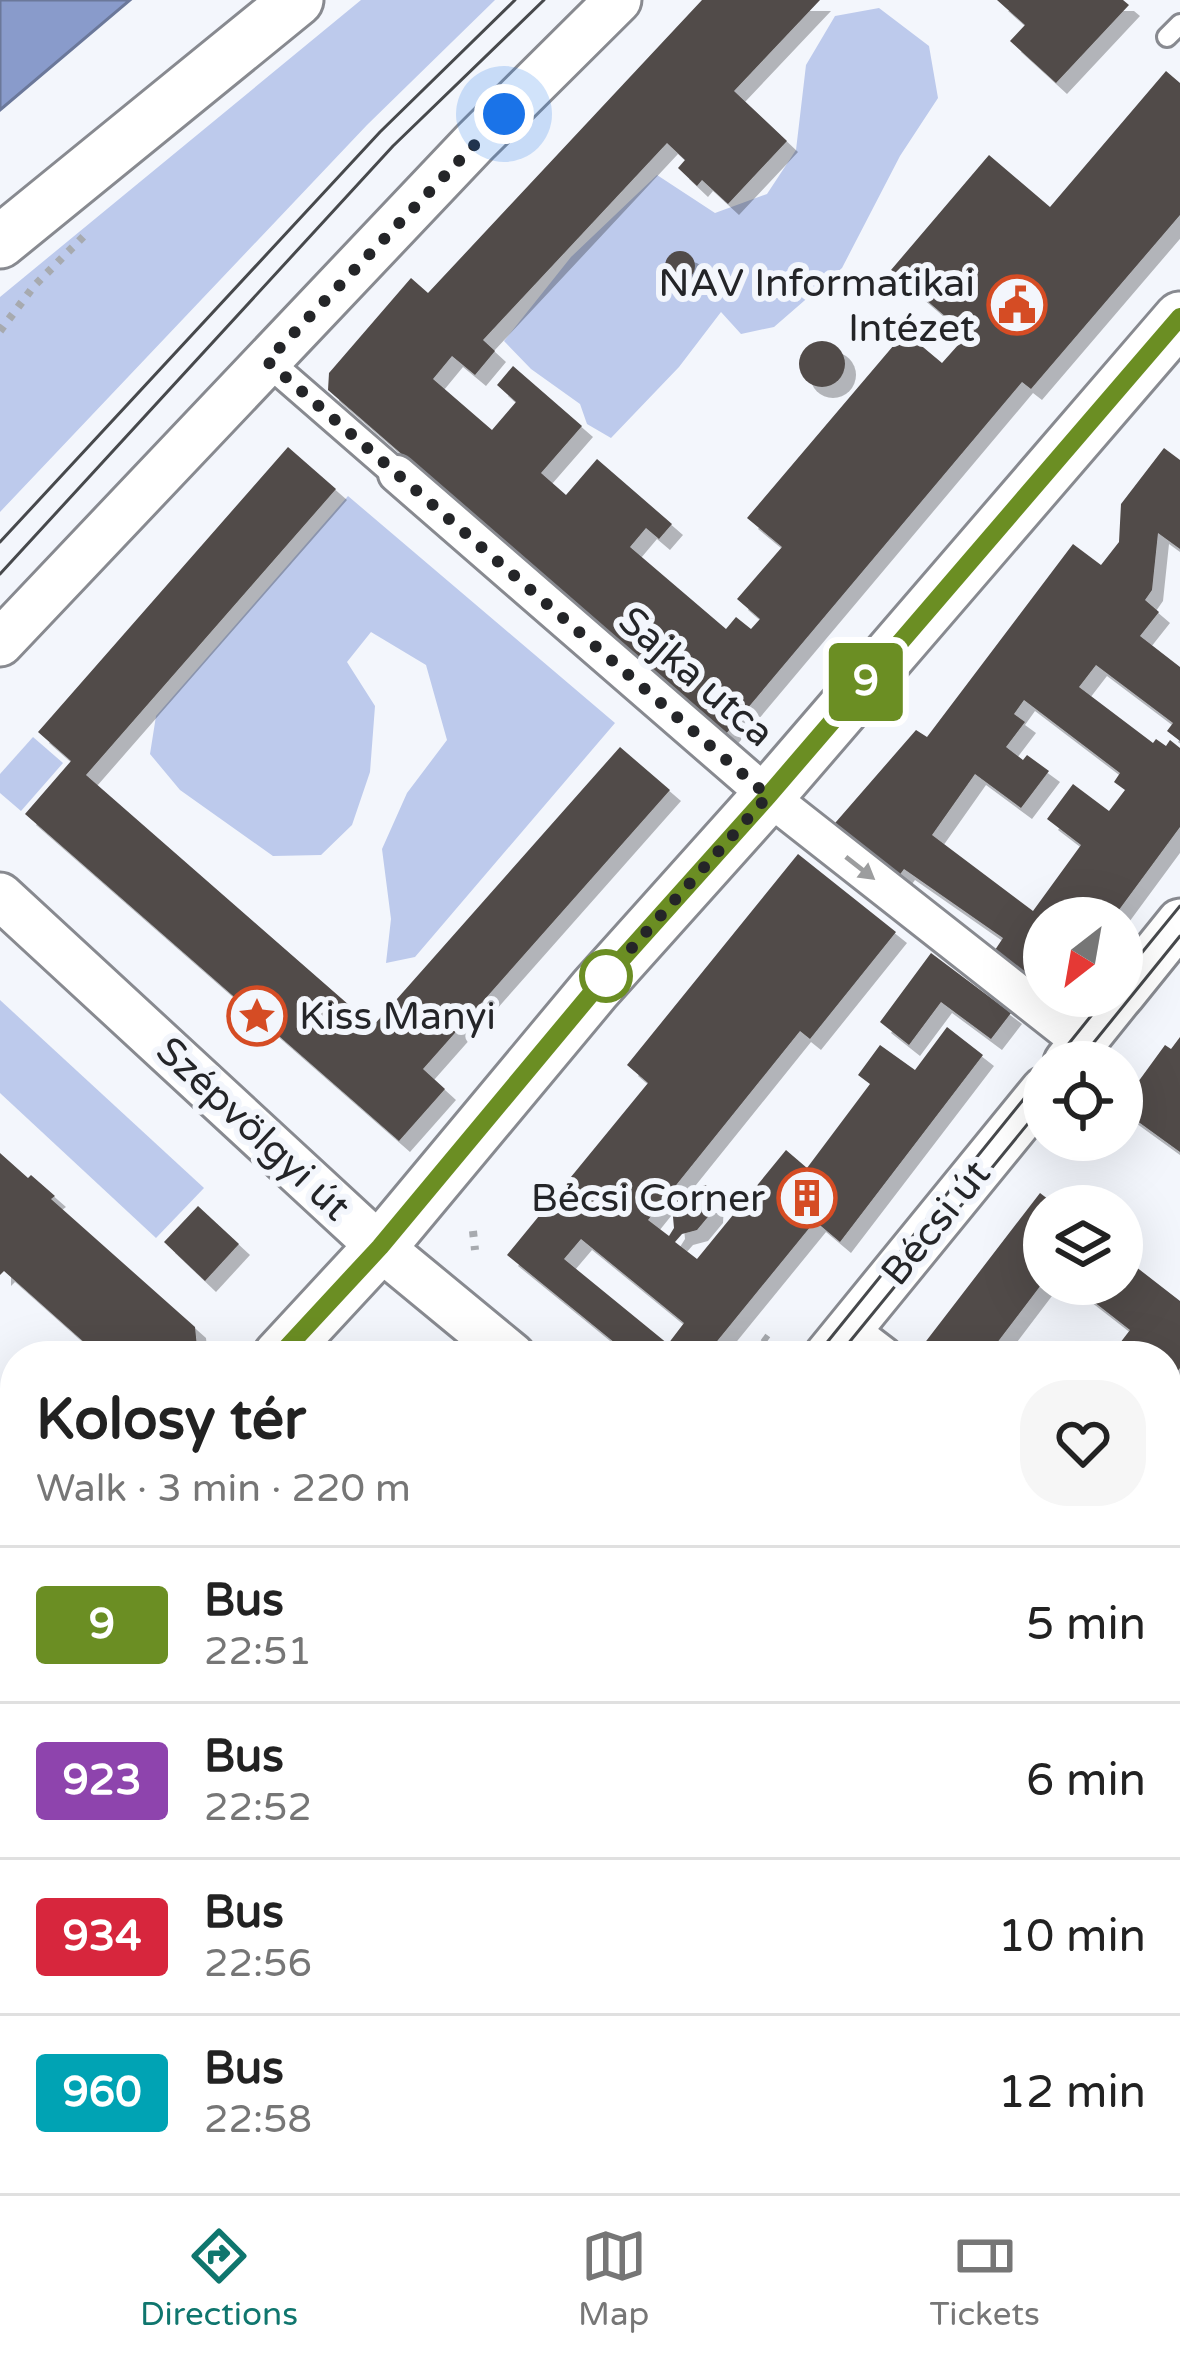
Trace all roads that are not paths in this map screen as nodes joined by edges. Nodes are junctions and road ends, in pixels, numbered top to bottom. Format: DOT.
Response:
graph roads {
  1 [pos="297,0"];
  2 [pos="618,0"];
  3 [pos="0,242"];
  4 [pos="1180,317"];
  5 [pos="267,361"];
  6 [pos="397,474"];
  7 [pos="0,643"];
  8 [pos="768,796"];
  9 [pos="0,896"];
  10 [pos="1180,922"];
  11 [pos="1143,968"];
  12 [pos="1103,1017"];
  13 [pos="1062,1041"];
  14 [pos="1084,1041"];
  15 [pos="1023,1118"];
  16 [pos="380,1247"];
  17 [pos="292,1341"];
  18 [pos="480,1341"];
  19 [pos="858,1341"];
  1 -- 3 [label="main road"];
  2 -- 5 [label="street"];
  4 -- 8 [label="main road"];
  5 -- 6 [label="street, Sajka utca"];
  5 -- 7 [label="street"];
  6 -- 8 [label="street, Sajka utca"];
  8 -- 13 [label="street, Sajka utca, one-way"];
  8 -- 16 [label="main road"];
  9 -- 16 [label="street, Szépvölgyi út"];
  10 -- 11 [label="street"];
  12 -- 14 [label="street"];
  15 -- 19 [label="street, Bécsi út"];
  16 -- 17 [label="main road"];
  16 -- 18 [label="street, Szépvölgyi út"];
}
